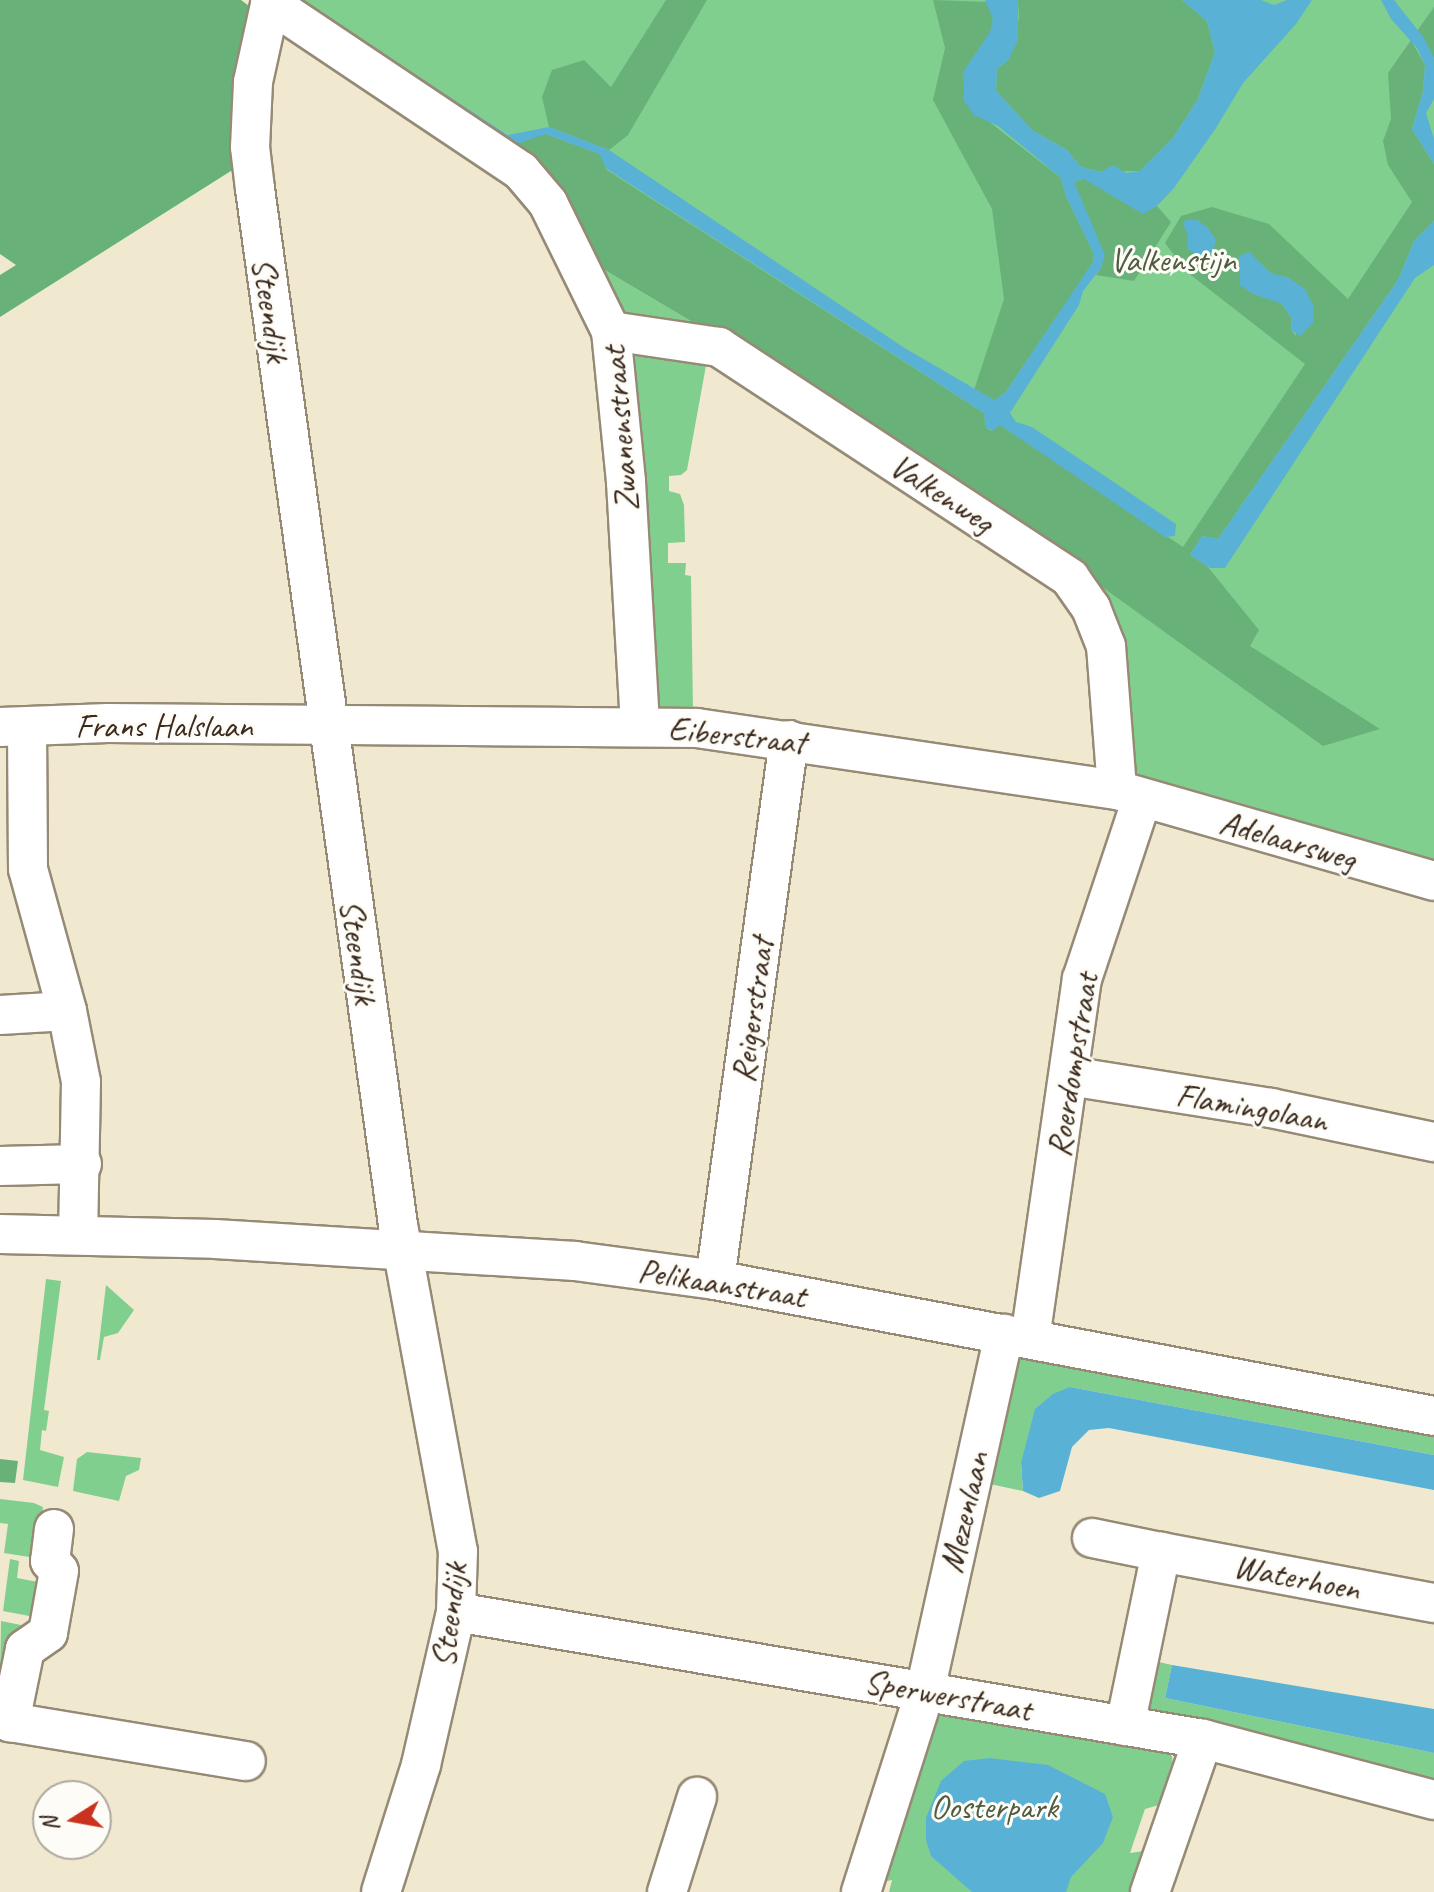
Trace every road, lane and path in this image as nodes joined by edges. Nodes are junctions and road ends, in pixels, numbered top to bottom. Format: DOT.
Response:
graph roads {
  1 [pos="270,2"];
  2 [pos="611,331"];
  3 [pos="640,725"];
  4 [pos="13,727"];
  5 [pos="327,727"];
  6 [pos="789,740"];
  7 [pos="1129,794"];
  8 [pos="14,870"];
  9 [pos="1434,881"];
  10 [pos="67,1011"];
  11 [pos="0,1015"];
  12 [pos="1069,1076"];
  13 [pos="1434,1142"];
  14 [pos="82,1164"];
  15 [pos="0,1166"];
  16 [pos="0,1234"];
  17 [pos="78,1235"];
  18 [pos="402,1249"];
  19 [pos="715,1280"];
  20 [pos="1017,1336"];
  21 [pos="1434,1416"];
  22 [pos="54,1529"];
  23 [pos="1092,1538"];
  24 [pos="1161,1552"];
  25 [pos="1434,1603"];
  26 [pos="456,1612"];
  27 [pos="925,1691"];
  28 [pos="5,1721"];
  29 [pos="1125,1726"];
  30 [pos="1203,1739"];
  31 [pos="246,1761"];
  32 [pos="697,1797"];
  33 [pos="1434,1800"];
  34 [pos="381,1892"];
  35 [pos="667,1892"];
  36 [pos="861,1892"];
  37 [pos="1150,1892"];
  1 -- 2 [label="street, Zwanenstraat"];
  1 -- 5 [label="street, Steendijk"];
  2 -- 3 [label="street, Zwanenstraat"];
  2 -- 7 [label="street, Valkenweg"];
  3 -- 5 [label="street, Eiberstraat"];
  3 -- 6 [label="street, Eiberstraat"];
  4 -- 5 [label="street, Frans Halslaan"];
  4 -- 8 [label="street"];
  5 -- 18 [label="street, Steendijk"];
  6 -- 7 [label="street, Eiberstraat"];
  6 -- 19 [label="street, Reigerstraat"];
  7 -- 9 [label="street, Adelaarsweg"];
  7 -- 12 [label="street, Roerdompstraat"];
  8 -- 10 [label="street"];
  10 -- 11 [label="street"];
  10 -- 14 [label="street"];
  12 -- 13 [label="street, Flamingolaan"];
  12 -- 20 [label="street, Roerdompstraat"];
  14 -- 15 [label="street"];
  14 -- 17 [label="street"];
  16 -- 17 [label="street, Pelikaanstraat"];
  17 -- 18 [label="street, Pelikaanstraat"];
  18 -- 19 [label="street, Pelikaanstraat"];
  18 -- 26 [label="street, Steendijk"];
  19 -- 20 [label="street, Pelikaanstraat"];
  20 -- 21 [label="street, Pelikaanstraat"];
  20 -- 27 [label="street, Mezenlaan"];
  22 -- 28 [label="street"];
  23 -- 24 [label="street, Waterhoen"];
  24 -- 25 [label="street, Waterhoen"];
  24 -- 29 [label="street"];
  26 -- 27 [label="street, Sperwerstraat"];
  26 -- 34 [label="street, Steendijk"];
  27 -- 29 [label="street, Sperwerstraat"];
  27 -- 36 [label="street"];
  28 -- 31 [label="street"];
  29 -- 30 [label="street, Sperwerstraat"];
  30 -- 33 [label="street, Sperwerstraat"];
  30 -- 37 [label="street"];
  32 -- 35 [label="street"];
}
